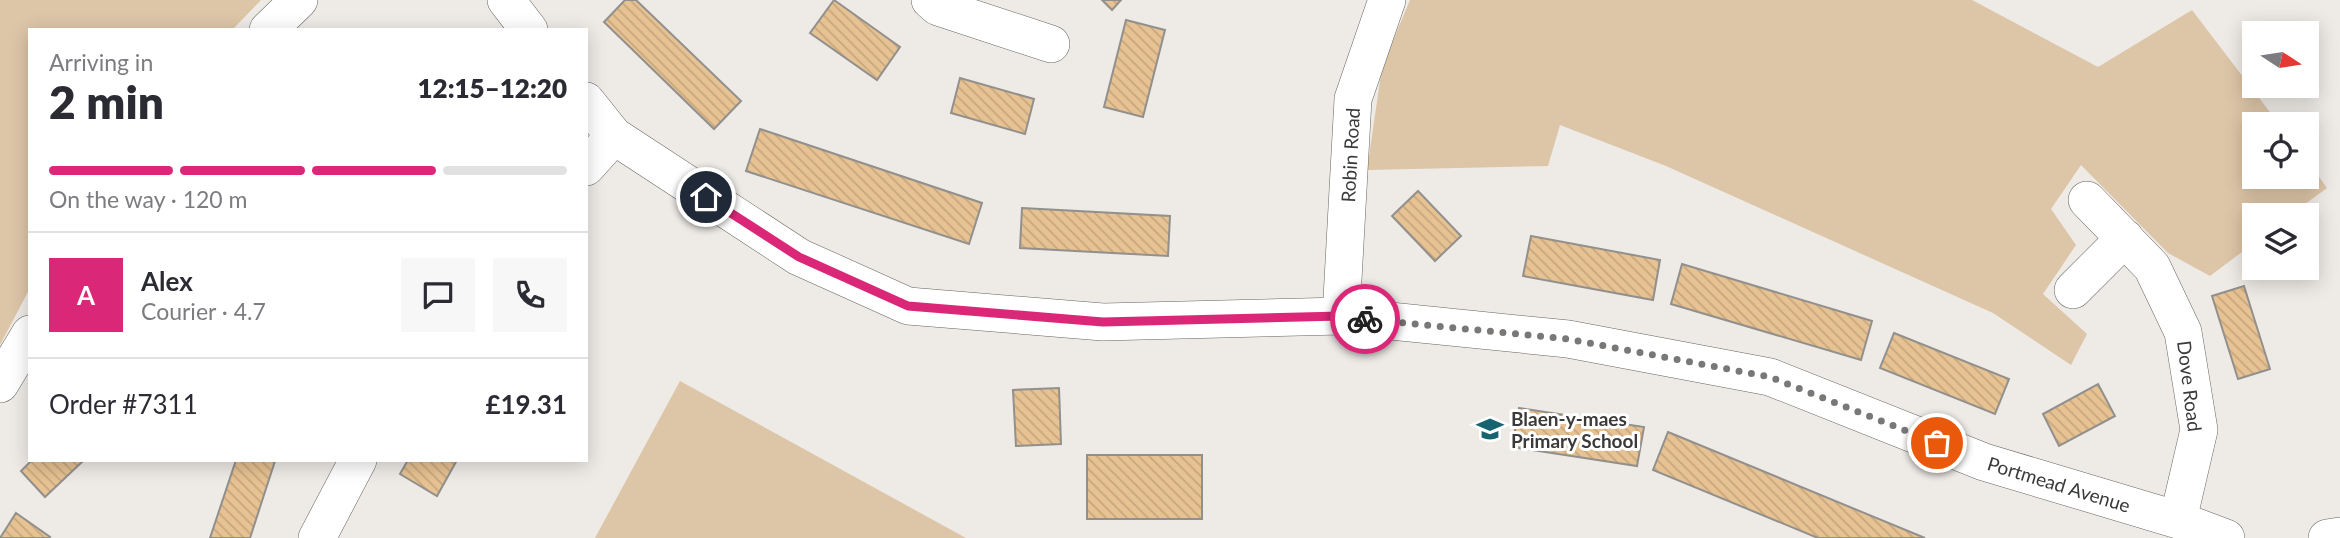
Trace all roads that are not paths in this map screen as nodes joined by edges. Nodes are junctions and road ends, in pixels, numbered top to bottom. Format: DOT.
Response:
graph roads {
  1 [pos="299,0"];
  2 [pos="506,0"];
  3 [pos="930,0"];
  4 [pos="1387,0"];
  5 [pos="270,28"];
  6 [pos="528,28"];
  7 [pos="1051,44"];
  8 [pos="588,104"];
  9 [pos="614,136"];
  10 [pos="588,165"];
  11 [pos="2087,200"];
  12 [pos="2125,239"];
  13 [pos="2073,290"];
  14 [pos="1341,316"];
  15 [pos="28,337"];
  16 [pos="0,384"];
  17 [pos="357,462"];
  18 [pos="2178,520"];
  19 [pos="2340,536"];
  20 [pos="317,538"];
  21 [pos="2226,538"];
  22 [pos="2327,538"];
  1 -- 5 [label="street"];
  2 -- 6 [label="street"];
  3 -- 7 [label="street"];
  4 -- 14 [label="street, Robin Road"];
  8 -- 9 [label="street, Portmead Avenue"];
  9 -- 10 [label="street"];
  9 -- 14 [label="street, Portmead Avenue"];
  11 -- 12 [label="street, Dove Road"];
  12 -- 13 [label="street"];
  12 -- 18 [label="street, Dove Road"];
  14 -- 18 [label="street, Portmead Avenue"];
  15 -- 16 [label="street"];
  17 -- 20 [label="street"];
  18 -- 21 [label="street, Portmead Avenue"];
  19 -- 22 [label="street"];
}
